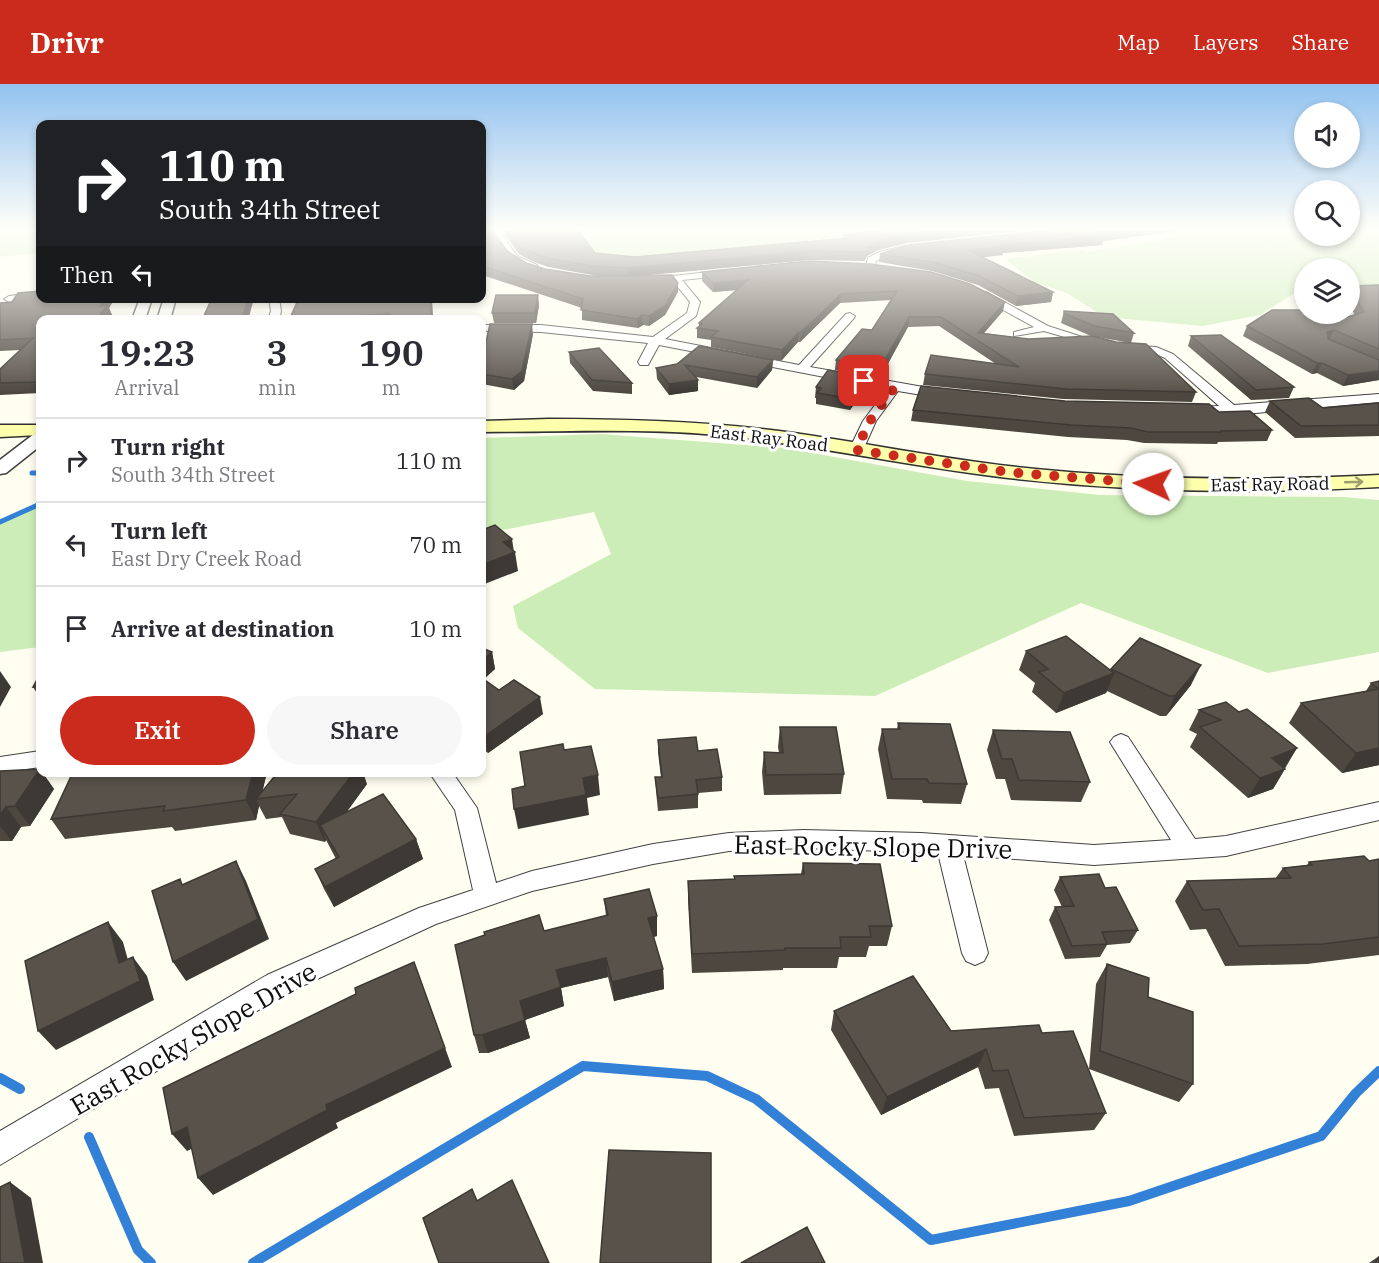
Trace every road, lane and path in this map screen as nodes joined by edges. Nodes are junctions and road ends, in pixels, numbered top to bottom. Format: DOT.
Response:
graph roads {
  1 [pos="679,283"];
  2 [pos="973,290"];
  3 [pos="36,296"];
  4 [pos="9,299"];
  5 [pos="850,316"];
  6 [pos="486,328"];
  7 [pos="1044,328"];
  8 [pos="1018,334"];
  9 [pos="655,341"];
  10 [pos="644,362"];
  11 [pos="801,369"];
  12 [pos="895,387"];
  13 [pos="962,397"];
  14 [pos="1379,398"];
  15 [pos="1178,410"];
  16 [pos="1232,410"];
  17 [pos="486,414"];
  18 [pos="486,427"];
  19 [pos="0,431"];
  20 [pos="36,439"];
  21 [pos="36,439"];
  22 [pos="36,441"];
  23 [pos="860,443"];
  24 [pos="0,445"];
  25 [pos="1379,466"];
  26 [pos="0,469"];
  27 [pos="1379,481"];
  28 [pos="1121,741"];
  29 [pos="36,760"];
  30 [pos="0,765"];
  31 [pos="444,777"];
  32 [pos="1379,811"];
  33 [pos="948,843"];
  34 [pos="1188,848"];
  35 [pos="487,897"];
  36 [pos="975,953"];
  37 [pos="0,1149"];
  1 -- 9 [label="street"];
  2 -- 7 [label="street"];
  3 -- 4 [label="street"];
  5 -- 11 [label="street"];
  6 -- 9 [label="street"];
  7 -- 8 [label="street"];
  7 -- 16 [label="street"];
  9 -- 10 [label="street"];
  9 -- 11 [label="street"];
  11 -- 12 [label="street"];
  12 -- 13 [label="street"];
  12 -- 23 [label="street"];
  14 -- 16 [label="street"];
  15 -- 16 [label="street"];
  17 -- 23 [label="main road, East Ray Road"];
  18 -- 23 [label="main road, East Ray Road"];
  19 -- 20 [label="main road"];
  21 -- 24 [label="main road"];
  22 -- 26 [label="street"];
  23 -- 25 [label="main road, East Ray Road"];
  23 -- 27 [label="main road, East Ray Road, one-way"];
  28 -- 34 [label="street"];
  29 -- 30 [label="street"];
  31 -- 35 [label="street"];
  32 -- 34 [label="street, East Rocky Slope Drive"];
  33 -- 34 [label="street, East Rocky Slope Drive"];
  33 -- 35 [label="street, East Rocky Slope Drive"];
  33 -- 36 [label="street"];
  35 -- 37 [label="street, East Rocky Slope Drive"];
}
